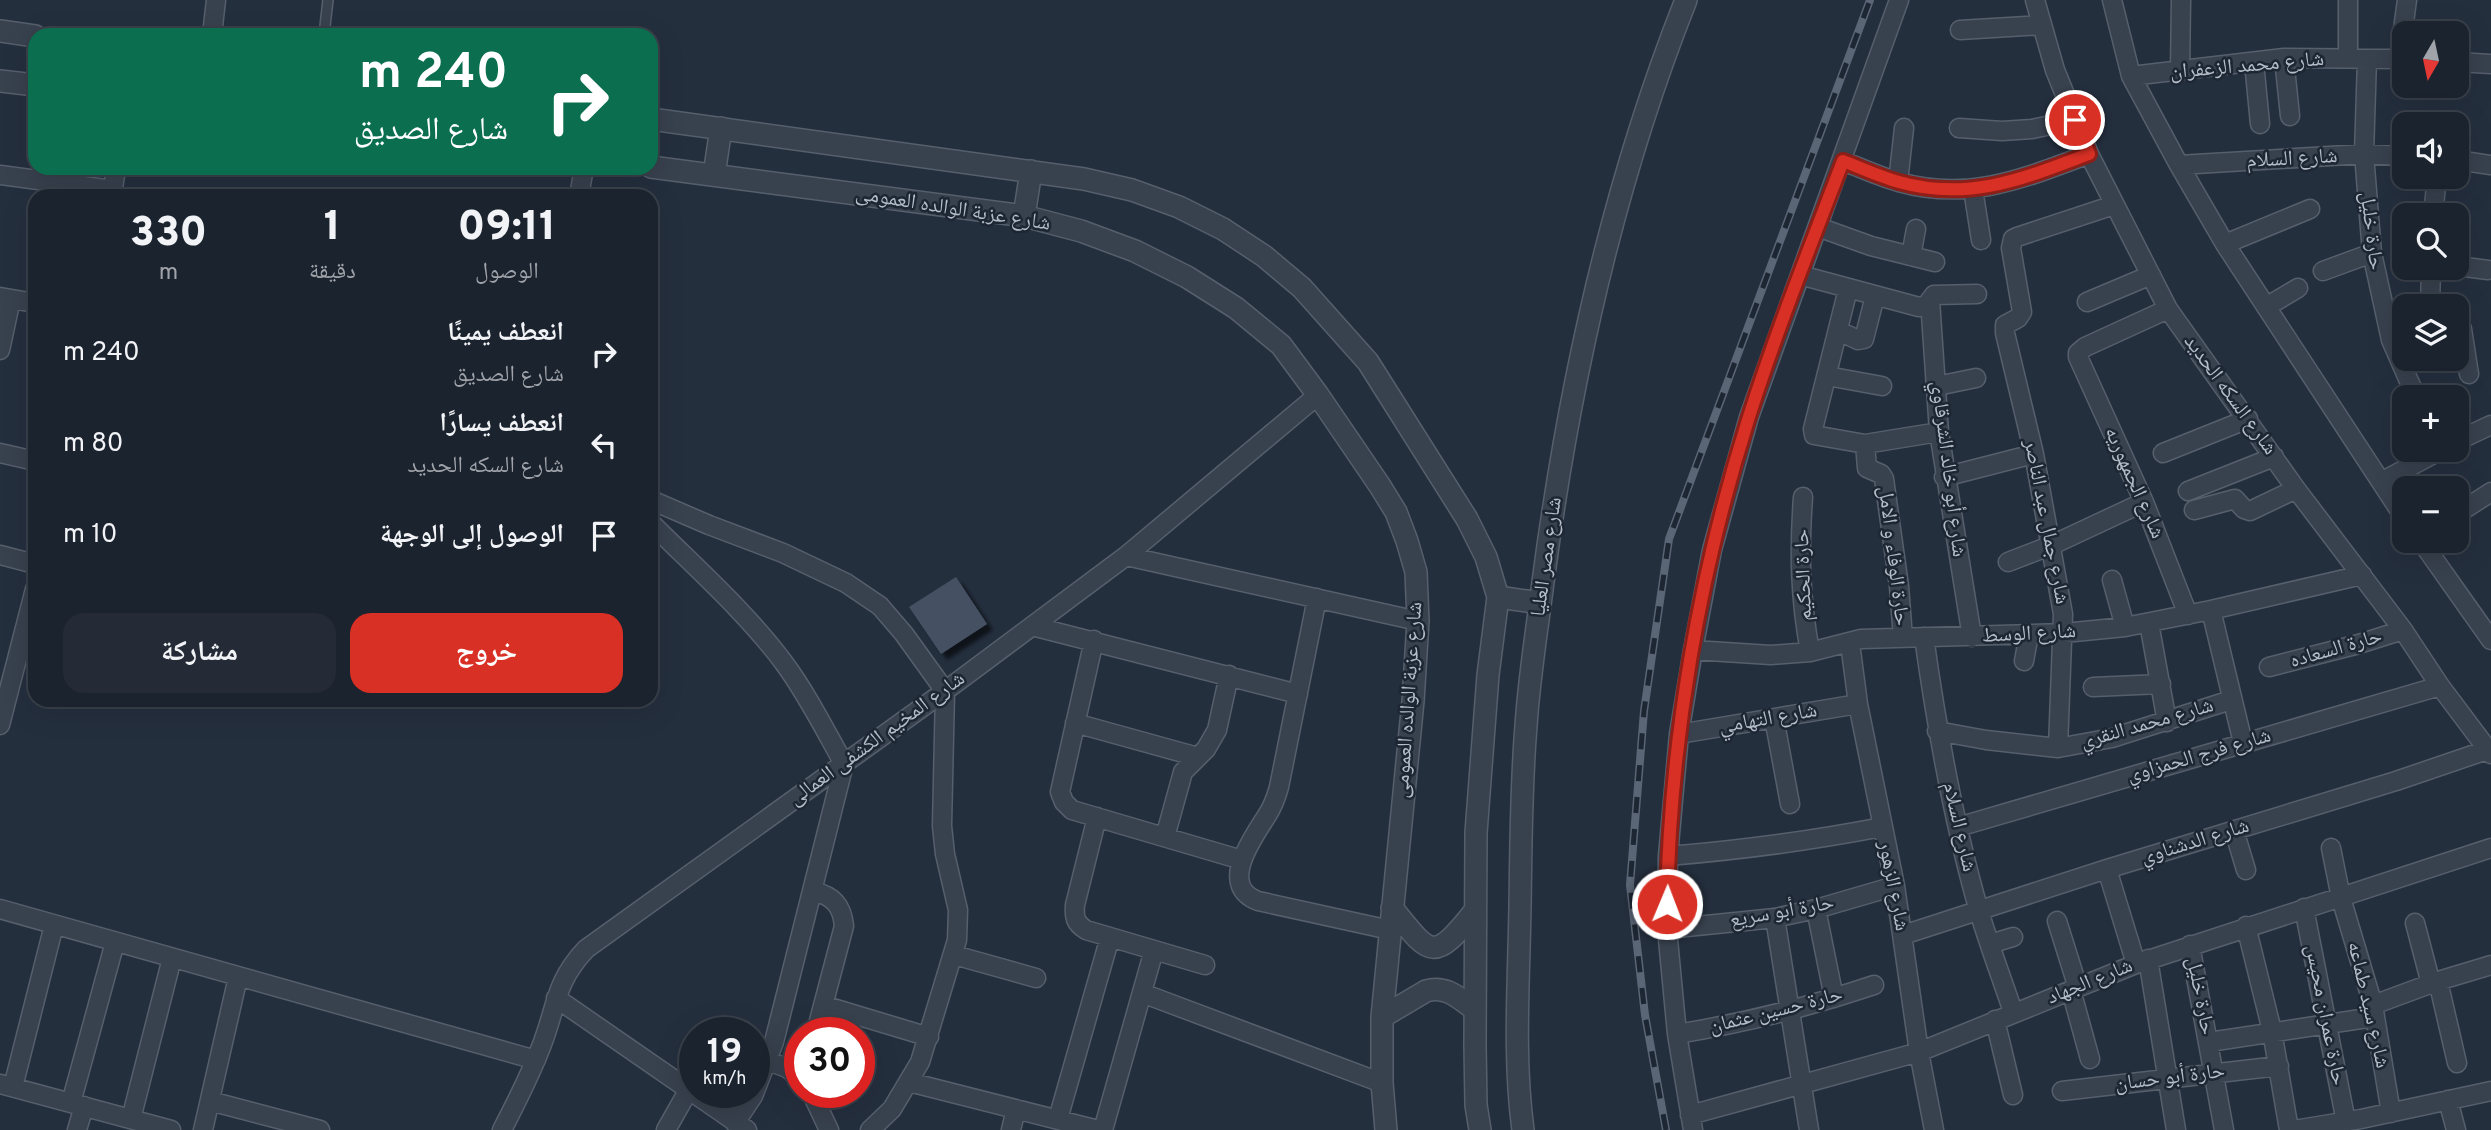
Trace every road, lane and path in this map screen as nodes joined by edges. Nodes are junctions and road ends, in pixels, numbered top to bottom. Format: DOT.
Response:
graph roads {
  1 [pos="216,0"];
  2 [pos="328,0"];
  3 [pos="1686,0"];
  4 [pos="1899,0"];
  5 [pos="2035,0"];
  6 [pos="2112,0"];
  7 [pos="2181,0"];
  8 [pos="2348,0"];
  9 [pos="2407,0"];
  10 [pos="2405,21"];
  11 [pos="2042,25"];
  12 [pos="213,28"];
  13 [pos="325,28"];
  14 [pos="1959,30"];
  15 [pos="0,31"];
  16 [pos="28,35"];
  17 [pos="2284,58"];
  18 [pos="2348,58"];
  19 [pos="2367,59"];
  20 [pos="2392,59"];
  21 [pos="2254,62"];
  22 [pos="2469,63"];
  23 [pos="2491,64"];
  24 [pos="2180,71"];
  25 [pos="2131,76"];
  26 [pos="0,81"];
  27 [pos="28,85"];
  28 [pos="2290,116"];
  29 [pos="658,120"];
  30 [pos="2075,120"];
  31 [pos="2260,124"];
  32 [pos="721,128"];
  33 [pos="1904,128"];
  34 [pos="1959,128"];
  35 [pos="2089,154"];
  36 [pos="2364,154"];
  37 [pos="2392,155"];
  38 [pos="1843,161"];
  39 [pos="2469,162"];
  40 [pos="2179,165"];
  41 [pos="2491,165"];
  42 [pos="658,168"];
  43 [pos="1031,171"];
  44 [pos="0,175"];
  45 [pos="714,175"];
  46 [pos="1898,182"];
  47 [pos="88,189"];
  48 [pos="1973,189"];
  49 [pos="2114,205"];
  50 [pos="2310,209"];
  51 [pos="1024,216"];
  52 [pos="1818,227"];
  53 [pos="1916,229"];
  54 [pos="1981,240"];
  55 [pos="2225,244"];
  56 [pos="2372,253"];
  57 [pos="1912,256"];
  58 [pos="1935,262"];
  59 [pos="2469,268"];
  60 [pos="2488,270"];
  61 [pos="2323,271"];
  62 [pos="1800,275"];
  63 [pos="2151,275"];
  64 [pos="2298,288"];
  65 [pos="1848,289"];
  66 [pos="1977,294"];
  67 [pos="1875,296"];
  68 [pos="5,298"];
  69 [pos="1930,300"];
  70 [pos="28,302"];
  71 [pos="2087,302"];
  72 [pos="2266,307"];
  73 [pos="2168,309"];
  74 [pos="1839,331"];
  75 [pos="0,350"];
  76 [pos="2469,371"];
  77 [pos="2469,374"];
  78 [pos="1827,376"];
  79 [pos="1976,378"];
  80 [pos="2411,385"];
  81 [pos="1882,386"];
  82 [pos="1937,386"];
  83 [pos="1318,395"];
  84 [pos="2248,419"];
  85 [pos="2491,425"];
  86 [pos="1938,432"];
  87 [pos="2469,435"];
  88 [pos="1865,443"];
  89 [pos="0,453"];
  90 [pos="2162,453"];
  91 [pos="2034,454"];
  92 [pos="2274,457"];
  93 [pos="28,459"];
  94 [pos="2418,462"];
  95 [pos="1944,477"];
  96 [pos="2381,482"];
  97 [pos="2296,489"];
  98 [pos="2188,491"];
  99 [pos="2491,492"];
  100 [pos="1803,497"];
  101 [pos="2392,499"];
  102 [pos="2144,502"];
  103 [pos="658,503"];
  104 [pos="2469,506"];
  105 [pos="2194,510"];
  106 [pos="658,530"];
  107 [pos="2052,545"];
  108 [pos="2431,553"];
  109 [pos="0,555"];
  110 [pos="1126,555"];
  111 [pos="28,562"];
  112 [pos="2008,562"];
  113 [pos="2361,575"];
  114 [pos="2112,580"];
  115 [pos="1498,597"];
  116 [pos="1317,598"];
  117 [pos="1540,603"];
  118 [pos="28,607"];
  119 [pos="2211,610"];
  120 [pos="2484,614"];
  121 [pos="2188,615"];
  122 [pos="1418,621"];
  123 [pos="2149,623"];
  124 [pos="1032,626"];
  125 [pos="2125,626"];
  126 [pos="2403,630"];
  127 [pos="2064,633"];
  128 [pos="2029,634"];
  129 [pos="1924,637"];
  130 [pos="1972,637"];
  131 [pos="1903,638"];
  132 [pos="1094,640"];
  133 [pos="2491,640"];
  134 [pos="1850,643"];
  135 [pos="1693,650"];
  136 [pos="1810,652"];
  137 [pos="8,659"];
  138 [pos="2024,661"];
  139 [pos="2269,667"];
  140 [pos="1229,675"];
  141 [pos="2161,684"];
  142 [pos="2440,686"];
  143 [pos="2093,687"];
  144 [pos="945,691"];
  145 [pos="1298,694"];
  146 [pos="2231,700"];
  147 [pos="1858,704"];
  148 [pos="1774,718"];
  149 [pos="2167,722"];
  150 [pos="1075,723"];
  151 [pos="0,725"];
  152 [pos="1937,731"];
  153 [pos="1679,734"];
  154 [pos="2243,743"];
  155 [pos="2057,748"];
  156 [pos="2489,752"];
  157 [pos="1198,757"];
  158 [pos="844,764"];
  159 [pos="1790,804"];
  160 [pos="1097,817"];
  161 [pos="1882,827"];
  162 [pos="1958,827"];
  163 [pos="2234,830"];
  164 [pos="1165,837"];
  165 [pos="2331,848"];
  166 [pos="2490,854"];
  167 [pos="1668,856"];
  168 [pos="1242,860"];
  169 [pos="2106,869"];
  170 [pos="2246,870"];
  171 [pos="1895,886"];
  172 [pos="813,891"];
  173 [pos="2341,898"];
  174 [pos="1392,908"];
  175 [pos="2304,908"];
  176 [pos="0,909"];
  177 [pos="1816,909"];
  178 [pos="1979,911"];
  179 [pos="1474,912"];
  180 [pos="1775,918"];
  181 [pos="2057,921"];
  182 [pos="2415,923"];
  183 [pos="54,925"];
  184 [pos="2246,926"];
  185 [pos="1667,929"];
  186 [pos="1390,930"];
  187 [pos="1903,935"];
  188 [pos="1110,937"];
  189 [pos="2013,937"];
  190 [pos="115,942"];
  191 [pos="1990,944"];
  192 [pos="2190,945"];
  193 [pos="1154,950"];
  194 [pos="954,954"];
  195 [pos="172,958"];
  196 [pos="2142,962"];
  197 [pos="1205,965"];
  198 [pos="2491,965"];
  199 [pos="238,976"];
  200 [pos="1036,978"];
  201 [pos="2434,982"];
  202 [pos="1874,985"];
  203 [pos="2075,989"];
  204 [pos="1142,993"];
  205 [pos="556,998"];
  206 [pos="1834,999"];
  207 [pos="823,1005"];
  208 [pos="1474,1009"];
  209 [pos="1791,1011"];
  210 [pos="2373,1011"];
  211 [pos="2013,1012"];
  212 [pos="820,1017"];
  213 [pos="1381,1017"];
  214 [pos="1996,1020"];
  215 [pos="2328,1023"];
  216 [pos="2272,1031"];
  217 [pos="1676,1034"];
  218 [pos="929,1037"];
  219 [pos="2209,1042"];
  220 [pos="1919,1052"];
  221 [pos="770,1053"];
  222 [pos="2090,1059"];
  223 [pos="536,1060"];
  224 [pos="2457,1063"];
  225 [pos="2278,1066"];
  226 [pos="2213,1073"];
  227 [pos="2169,1079"];
  228 [pos="909,1082"];
  229 [pos="1382,1083"];
  230 [pos="1801,1084"];
  231 [pos="6,1085"];
  232 [pos="679,1085"];
  233 [pos="2062,1091"];
  234 [pos="2491,1091"];
  235 [pos="2013,1095"];
  236 [pos="2448,1100"];
  237 [pos="209,1101"];
  238 [pos="77,1105"];
  239 [pos="679,1107"];
  240 [pos="714,1108"];
  241 [pos="748,1108"];
  242 [pos="819,1108"];
  243 [pos="1017,1109"];
  244 [pos="2391,1113"];
  245 [pos="131,1119"];
  246 [pos="1058,1119"];
  247 [pos="1691,1123"];
  248 [pos="2357,1124"];
  249 [pos="741,1126"];
  250 [pos="506,1128"];
  251 [pos="77,1130"];
  252 [pos="171,1130"];
  253 [pos="203,1130"];
  254 [pos="320,1130"];
  255 [pos="666,1130"];
  256 [pos="829,1130"];
  257 [pos="870,1130"];
  258 [pos="1011,1130"];
  259 [pos="1101,1130"];
  260 [pos="1387,1130"];
  261 [pos="1480,1130"];
  262 [pos="1523,1130"];
  263 [pos="1809,1130"];
  264 [pos="1934,1130"];
  265 [pos="2176,1130"];
  266 [pos="2224,1130"];
  267 [pos="2288,1130"];
  268 [pos="2294,1130"];
  269 [pos="2456,1130"];
  1 -- 12 [label="street"];
  2 -- 13 [label="lane"];
  3 -- 117 [label="street, شارع مصر العليا"];
  4 -- 38 [label="street"];
  5 -- 11 [label="street, شارع السكه الحديد"];
  6 -- 25 [label="street"];
  7 -- 24 [label="street"];
  8 -- 18 [label="street"];
  9 -- 10 [label="street"];
  11 -- 14 [label="street"];
  11 -- 30 [label="street, شارع السكه الحديد"];
  15 -- 16 [label="street"];
  17 -- 18 [label="street, شارع محمد الزعفران"];
  17 -- 21 [label="street, شارع محمد الزعفران"];
  17 -- 28 [label="street"];
  18 -- 19 [label="street, شارع محمد الزعفران"];
  19 -- 20 [label="street, شارع محمد الزعفران"];
  19 -- 36 [label="street, حارة خليل"];
  21 -- 24 [label="street, شارع محمد الزعفران"];
  21 -- 31 [label="street"];
  22 -- 23 [label="street"];
  24 -- 25 [label="street, شارع محمد الزعفران"];
  25 -- 40 [label="street"];
  26 -- 27 [label="street"];
  29 -- 32 [label="street"];
  30 -- 34 [label="street"];
  30 -- 35 [label="street, شارع السكه الحديد"];
  32 -- 43 [label="street"];
  32 -- 45 [label="street"];
  33 -- 46 [label="street"];
  35 -- 48 [label="street"];
  35 -- 49 [label="street, شارع السكه الحديد"];
  36 -- 37 [label="street, شارع السلام"];
  36 -- 40 [label="street, شارع السلام"];
  36 -- 56 [label="street, حارة خليل"];
  38 -- 46 [label="street"];
  38 -- 52 [label="street"];
  39 -- 41 [label="street"];
  40 -- 55 [label="street"];
  42 -- 45 [label="street, شارع عزبة الوالده العمومى"];
  43 -- 51 [label="street"];
  43 -- 115 [label="street"];
  44 -- 47 [label="street"];
  45 -- 51 [label="street, شارع عزبة الوالده العمومى"];
  46 -- 48 [label="street"];
  48 -- 54 [label="street"];
  49 -- 63 [label="street, شارع السكه الحديد"];
  49 -- 91 [label="street, شارع جمال عبد الناصر"];
  50 -- 55 [label="street"];
  51 -- 83 [label="street, شارع عزبة الوالده العمومى"];
  52 -- 57 [label="street"];
  52 -- 62 [label="street"];
  53 -- 57 [label="street"];
  55 -- 72 [label="street"];
  56 -- 61 [label="street"];
  56 -- 80 [label="street, حارة خليل"];
  57 -- 58 [label="street"];
  59 -- 60 [label="street"];
  62 -- 65 [label="street"];
  62 -- 135 [label="street"];
  63 -- 71 [label="street"];
  63 -- 73 [label="street, شارع السكه الحديد"];
  64 -- 72 [label="street"];
  65 -- 67 [label="street"];
  65 -- 74 [label="street"];
  66 -- 69 [label="street"];
  67 -- 69 [label="street"];
  67 -- 74 [label="street"];
  68 -- 70 [label="street"];
  68 -- 75 [label="street"];
  69 -- 82 [label="street, شارع أبو خالد الشرقاوي"];
  72 -- 96 [label="street"];
  73 -- 84 [label="street, شارع السكه الحديد"];
  73 -- 102 [label="street, شارع الجمهوريه"];
  74 -- 78 [label="street"];
  76 -- 77 [label="street"];
  78 -- 81 [label="street"];
  78 -- 88 [label="street"];
  79 -- 82 [label="street"];
  82 -- 86 [label="street, شارع أبو خالد الشرقاوي"];
  83 -- 110 [label="street, شارع المخيم الكشفى العمالى"];
  83 -- 122 [label="street, شارع عزبة الوالده العمومى"];
  84 -- 90 [label="street"];
  84 -- 92 [label="street, شارع السكه الحديد"];
  85 -- 87 [label="street"];
  86 -- 88 [label="street"];
  86 -- 95 [label="street, شارع أبو خالد الشرقاوي"];
  88 -- 131 [label="street, حارة الوفاء و الامل"];
  89 -- 93 [label="street"];
  91 -- 95 [label="street"];
  91 -- 107 [label="street, شارع جمال عبد الناصر"];
  92 -- 97 [label="street, شارع السكه الحديد"];
  92 -- 98 [label="street"];
  94 -- 96 [label="street"];
  95 -- 130 [label="street, شارع أبو خالد الشرقاوي"];
  96 -- 101 [label="street"];
  97 -- 105 [label="street"];
  97 -- 113 [label="street, شارع السكه الحديد"];
  99 -- 104 [label="street"];
  100 -- 136 [label="street, حارة الحكيم"];
  102 -- 107 [label="street"];
  102 -- 121 [label="street, شارع الجمهوريه"];
  103 -- 144 [label="street"];
  106 -- 158 [label="street"];
  107 -- 112 [label="street"];
  107 -- 127 [label="street, شارع جمال عبد الناصر"];
  108 -- 120 [label="street"];
  109 -- 111 [label="street"];
  110 -- 116 [label="street"];
  110 -- 124 [label="street, شارع المخيم الكشفى العمالى"];
  113 -- 119 [label="street, شارع الوسط"];
  113 -- 126 [label="street, شارع السكه الحديد"];
  114 -- 125 [label="street"];
  115 -- 117 [label="street"];
  115 -- 179 [label="street, شارع مصر العليا"];
  116 -- 122 [label="street"];
  116 -- 145 [label="street"];
  117 -- 262 [label="street, شارع مصر العليا"];
  118 -- 137 [label="street"];
  119 -- 121 [label="street, شارع الوسط"];
  119 -- 146 [label="street, شارع محمد النقري"];
  120 -- 133 [label="street"];
  121 -- 123 [label="street, شارع الوسط"];
  122 -- 174 [label="street, شارع عزبة الوالده العمومى"];
  123 -- 125 [label="street, شارع الوسط"];
  123 -- 141 [label="street"];
  124 -- 132 [label="street"];
  124 -- 144 [label="street, شارع المخيم الكشفى العمالى"];
  125 -- 127 [label="street, شارع الوسط"];
  126 -- 139 [label="street, حارة السعاده"];
  126 -- 142 [label="street, شارع السكه الحديد"];
  127 -- 128 [label="street, شارع الوسط"];
  127 -- 155 [label="street, شارع جمال عبد الناصر"];
  128 -- 130 [label="street, شارع الوسط"];
  128 -- 138 [label="street"];
  129 -- 130 [label="street, شارع الوسط"];
  129 -- 131 [label="street, شارع الوسط"];
  129 -- 152 [label="street, شارع السلام"];
  131 -- 134 [label="street, شارع الوسط"];
  132 -- 140 [label="street"];
  132 -- 150 [label="street"];
  134 -- 136 [label="street, شارع الوسط"];
  134 -- 147 [label="street, شارع الزهور"];
  135 -- 136 [label="street, شارع الوسط"];
  135 -- 153 [label="street"];
  137 -- 151 [label="street"];
  140 -- 145 [label="street"];
  140 -- 157 [label="street"];
  141 -- 143 [label="street"];
  141 -- 149 [label="street"];
  142 -- 154 [label="street, شارع فرج الحمزاوي"];
  142 -- 156 [label="street, شارع السكه الحديد"];
  144 -- 158 [label="street, شارع المخيم الكشفى العمالى"];
  144 -- 194 [label="street"];
  145 -- 168 [label="street"];
  146 -- 149 [label="street, شارع محمد النقري"];
  146 -- 154 [label="street, شارع محمد النقري"];
  147 -- 148 [label="street, شارع التهامي"];
  147 -- 161 [label="street, شارع الزهور"];
  148 -- 153 [label="street, شارع التهامي"];
  148 -- 159 [label="street"];
  149 -- 155 [label="street, شارع محمد النقري"];
  150 -- 157 [label="street"];
  150 -- 160 [label="street"];
  152 -- 155 [label="street, شارع محمد النقري"];
  152 -- 162 [label="street, شارع السلام"];
  153 -- 167 [label="street"];
  154 -- 162 [label="street, شارع فرج الحمزاوي"];
  156 -- 163 [label="street, شارع الدشناوي"];
  157 -- 164 [label="street"];
  158 -- 172 [label="street"];
  158 -- 205 [label="street, شارع المخيم الكشفى العمالى"];
  160 -- 164 [label="street"];
  160 -- 188 [label="street"];
  161 -- 167 [label="street"];
  161 -- 171 [label="street, شارع الزهور"];
  162 -- 178 [label="street, شارع السلام"];
  163 -- 169 [label="street, شارع الدشناوي"];
  163 -- 170 [label="street"];
  164 -- 168 [label="street"];
  165 -- 173 [label="street, شارع سيد طماعه"];
  166 -- 173 [label="street, شارع الجهاد"];
  167 -- 185 [label="street"];
  168 -- 186 [label="street"];
  169 -- 178 [label="street, شارع الدشناوي"];
  169 -- 196 [label="street"];
  171 -- 177 [label="street, حارة أبو سريع"];
  171 -- 187 [label="street, شارع الزهور"];
  172 -- 207 [label="street"];
  172 -- 221 [label="street"];
  173 -- 175 [label="street, شارع الجهاد"];
  173 -- 210 [label="street, شارع سيد طماعه"];
  174 -- 179 [label="street"];
  174 -- 186 [label="street, شارع عزبة الوالده العمومى"];
  175 -- 184 [label="street, شارع الجهاد"];
  175 -- 215 [label="street, حارة عمران محيس"];
  176 -- 183 [label="street"];
  177 -- 180 [label="street, حارة أبو سريع"];
  177 -- 206 [label="street"];
  178 -- 187 [label="street, شارع الدشناوي"];
  178 -- 191 [label="street, شارع السلام"];
  179 -- 208 [label="street, شارع مصر العليا"];
  180 -- 185 [label="street, حارة أبو سريع"];
  180 -- 209 [label="street"];
  181 -- 203 [label="street"];
  182 -- 201 [label="street"];
  183 -- 190 [label="street"];
  183 -- 231 [label="street"];
  184 -- 192 [label="street, شارع الجهاد"];
  184 -- 216 [label="street"];
  185 -- 217 [label="street"];
  186 -- 213 [label="street, شارع عزبة الوالده العمومى"];
  187 -- 220 [label="street, شارع الزهور"];
  188 -- 193 [label="street"];
  188 -- 246 [label="street"];
  189 -- 191 [label="street"];
  190 -- 195 [label="street"];
  190 -- 238 [label="street"];
  191 -- 211 [label="street, شارع السلام"];
  192 -- 196 [label="street, شارع الجهاد"];
  192 -- 219 [label="street, حارة خليل"];
  193 -- 197 [label="street"];
  193 -- 204 [label="street"];
  194 -- 200 [label="street"];
  194 -- 218 [label="street"];
  195 -- 199 [label="street"];
  195 -- 245 [label="street"];
  196 -- 203 [label="street, شارع الجهاد"];
  196 -- 227 [label="street"];
  198 -- 201 [label="street"];
  199 -- 223 [label="street"];
  199 -- 237 [label="street"];
  201 -- 210 [label="street"];
  201 -- 224 [label="street"];
  202 -- 206 [label="street, حارة حسين عثمان"];
  203 -- 211 [label="street, شارع الجهاد"];
  203 -- 222 [label="street"];
  204 -- 229 [label="street"];
  204 -- 259 [label="street"];
  205 -- 223 [label="street, شارع المخيم الكشفى العمالى"];
  205 -- 232 [label="street"];
  206 -- 209 [label="street, حارة حسين عثمان"];
  207 -- 212 [label="street"];
  207 -- 218 [label="street"];
  208 -- 213 [label="street"];
  208 -- 261 [label="street, شارع مصر العليا"];
  209 -- 217 [label="street, حارة حسين عثمان"];
  209 -- 230 [label="street"];
  210 -- 215 [label="street"];
  210 -- 244 [label="street, شارع سيد طماعه"];
  211 -- 214 [label="street, شارع الجهاد"];
  213 -- 229 [label="street, شارع عزبة الوالده العمومى"];
  214 -- 220 [label="street, شارع الجهاد"];
  214 -- 235 [label="street"];
  215 -- 216 [label="street"];
  215 -- 248 [label="street, حارة عمران محيس"];
  216 -- 219 [label="street"];
  216 -- 225 [label="street"];
  217 -- 247 [label="street"];
  218 -- 228 [label="street"];
  219 -- 226 [label="street, حارة خليل"];
  220 -- 230 [label="street, شارع الجهاد"];
  220 -- 264 [label="street, شارع الزهور"];
  223 -- 250 [label="street, شارع المخيم الكشفى العمالى"];
  225 -- 226 [label="street, حارة أبو حسان"];
  225 -- 267 [label="street"];
  226 -- 227 [label="street, حارة أبو حسان"];
  226 -- 266 [label="street, حارة خليل"];
  227 -- 233 [label="street, حارة أبو حسان"];
  227 -- 265 [label="street"];
  228 -- 243 [label="street"];
  228 -- 257 [label="street"];
  229 -- 260 [label="street, شارع عزبة الوالده العمومى"];
  230 -- 247 [label="street, شارع الجهاد"];
  230 -- 263 [label="street"];
  231 -- 238 [label="street"];
  234 -- 236 [label="street"];
  236 -- 244 [label="street"];
  236 -- 269 [label="street"];
  237 -- 253 [label="street"];
  237 -- 254 [label="street"];
  238 -- 245 [label="street"];
  238 -- 251 [label="street"];
  239 -- 255 [label="street"];
  240 -- 249 [label="street"];
  241 -- 249 [label="street"];
  242 -- 256 [label="street"];
  243 -- 246 [label="street"];
  243 -- 258 [label="street"];
  244 -- 248 [label="street"];
  245 -- 252 [label="street"];
  246 -- 259 [label="street"];
  248 -- 268 [label="street"];
}
